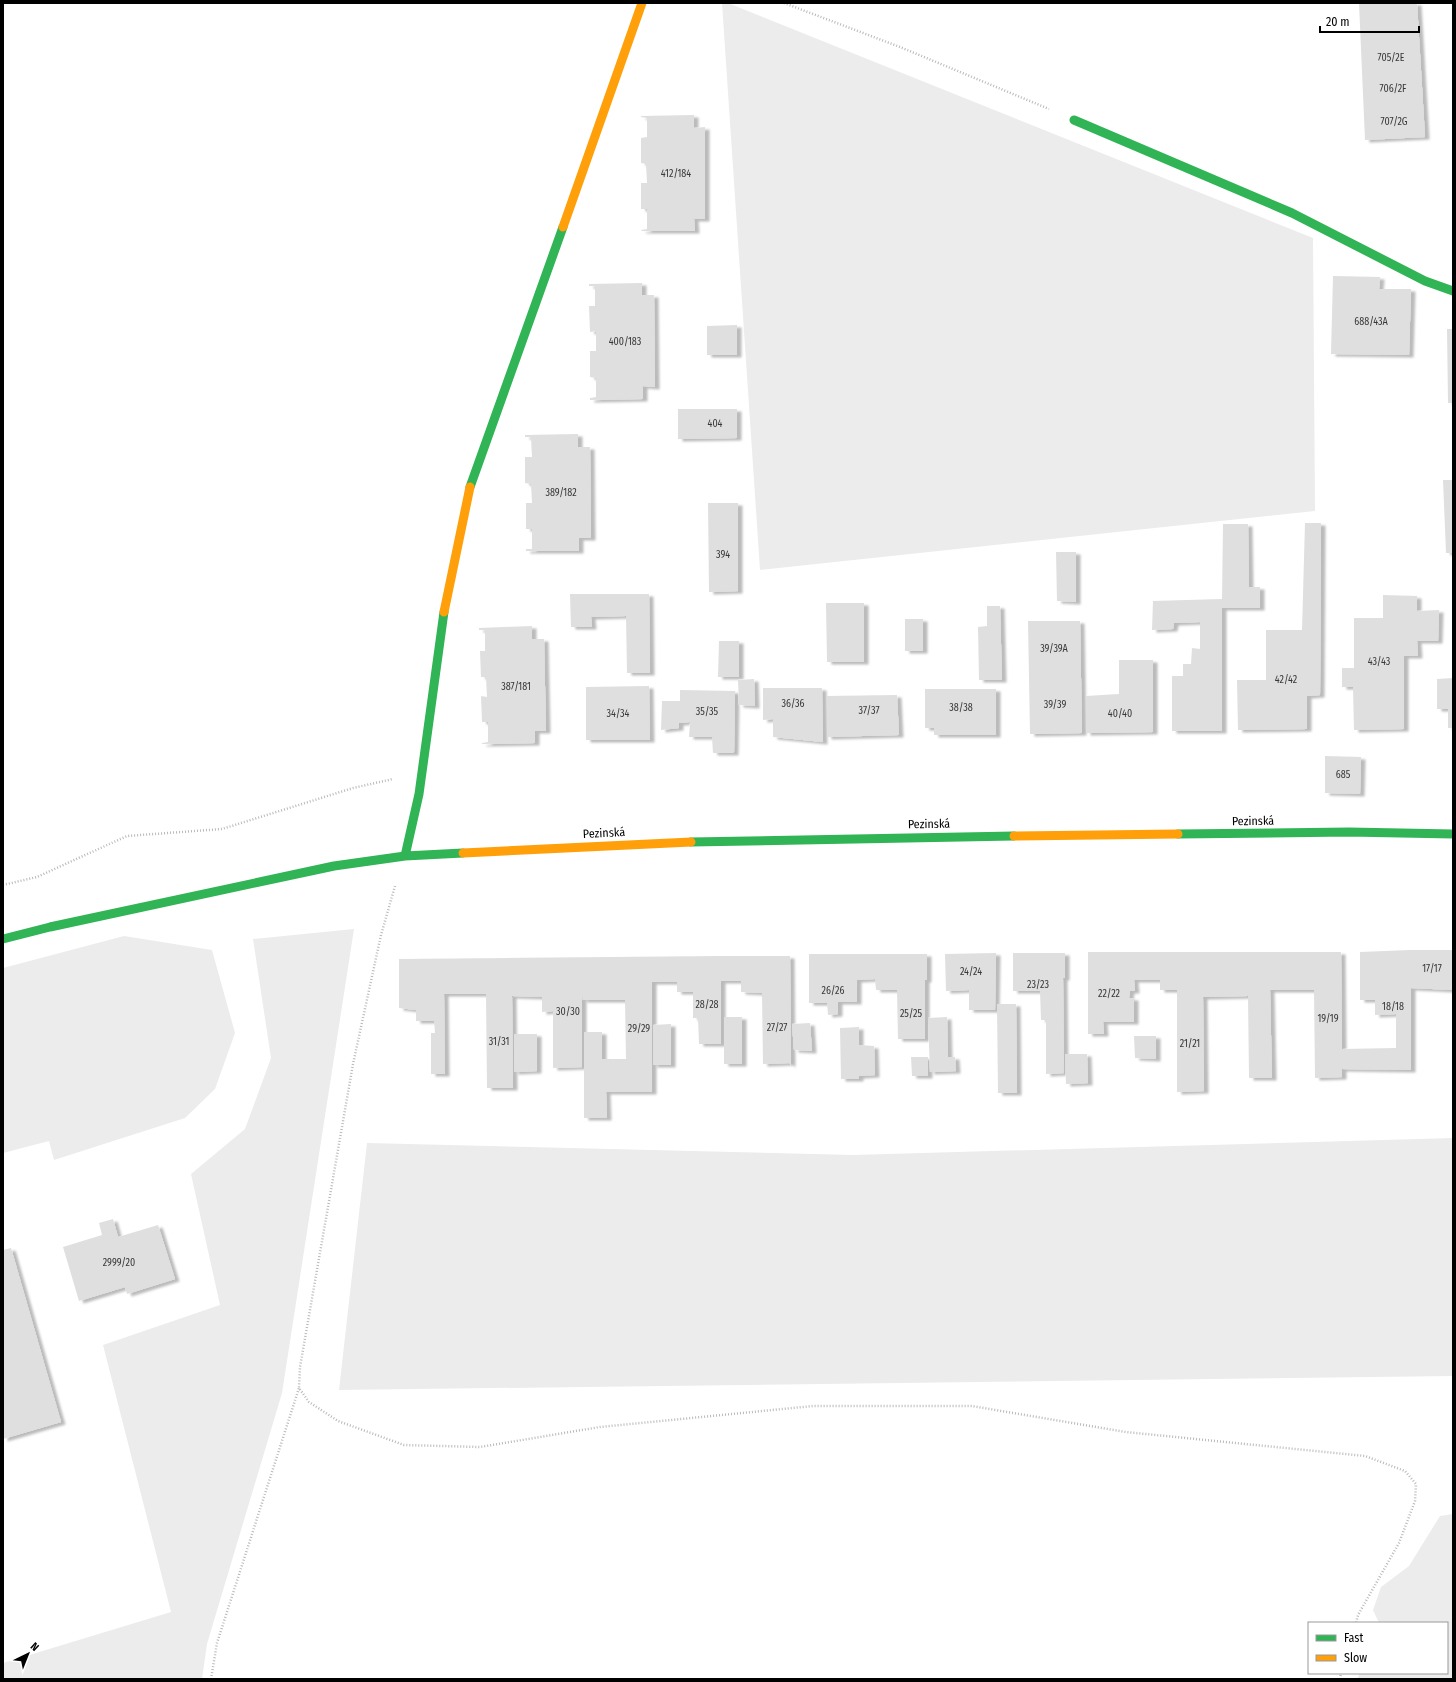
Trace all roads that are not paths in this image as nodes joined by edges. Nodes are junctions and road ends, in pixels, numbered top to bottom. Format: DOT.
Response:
graph roads {
  1 [pos="642,3"];
  2 [pos="1074,120"];
  3 [pos="1453,292"];
  4 [pos="1453,834"];
  5 [pos="405,856"];
  6 [pos="3,939"];
  1 -- 5 [label="main road"];
  2 -- 3 [label="main road"];
  4 -- 5 [label="main road, Pezinská"];
  5 -- 6 [label="main road, Pezinská"];
}
